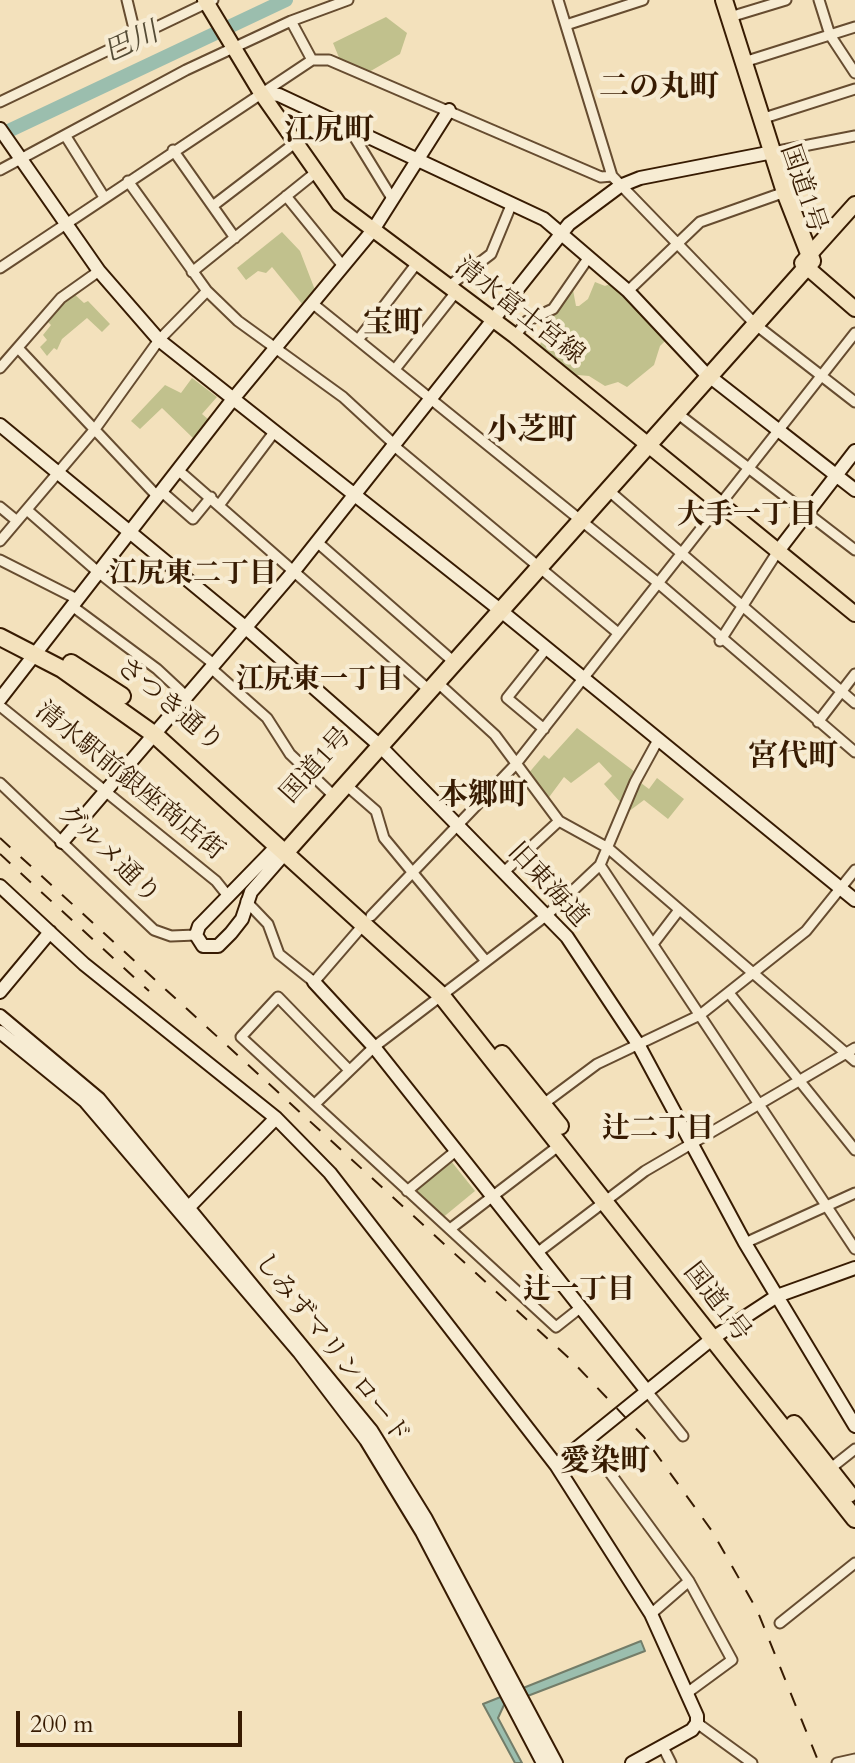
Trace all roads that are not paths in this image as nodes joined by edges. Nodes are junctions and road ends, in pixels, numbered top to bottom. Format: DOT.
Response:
graph roads {
  1 [pos="127,0"];
  2 [pos="348,0"];
  3 [pos="558,0"];
  4 [pos="643,0"];
  5 [pos="716,0"];
  6 [pos="724,0"];
  7 [pos="786,0"];
  8 [pos="819,0"];
  9 [pos="208,2"];
  10 [pos="730,17"];
  11 [pos="291,21"];
  12 [pos="566,25"];
  13 [pos="855,27"];
  14 [pos="830,35"];
  15 [pos="136,37"];
  16 [pos="232,47"];
  17 [pos="312,60"];
  18 [pos="744,62"];
  19 [pos="855,73"];
  20 [pos="855,89"];
  21 [pos="261,93"];
  22 [pos="0,102"];
  23 [pos="449,110"];
  24 [pos="761,119"];
  25 [pos="0,129"];
  26 [pos="354,130"];
  27 [pos="65,135"];
  28 [pos="855,136"];
  29 [pos="295,143"];
  30 [pos="173,150"];
  31 [pos="768,153"];
  32 [pos="19,156"];
  33 [pos="419,159"];
  34 [pos="0,170"];
  35 [pos="315,173"];
  36 [pos="128,181"];
  37 [pos="616,181"];
  38 [pos="781,194"];
  39 [pos="286,196"];
  40 [pos="104,197"];
  41 [pos="393,200"];
  42 [pos="512,203"];
  43 [pos="855,204"];
  44 [pos="214,205"];
  45 [pos="855,212"];
  46 [pos="65,224"];
  47 [pos="373,230"];
  48 [pos="561,233"];
  49 [pos="235,238"];
  50 [pos="677,245"];
  51 [pos="589,257"];
  52 [pos="807,262"];
  53 [pos="417,263"];
  54 [pos="343,266"];
  55 [pos="0,268"];
  56 [pos="99,271"];
  57 [pos="192,272"];
  58 [pos="452,289"];
  59 [pos="207,291"];
  60 [pos="628,291"];
  61 [pos="855,300"];
  62 [pos="312,303"];
  63 [pos="855,309"];
  64 [pos="492,319"];
  65 [pos="753,322"];
  66 [pos="855,333"];
  67 [pos="515,336"];
  68 [pos="159,340"];
  69 [pos="358,340"];
  70 [pos="18,348"];
  71 [pos="275,348"];
  72 [pos="0,368"];
  73 [pos="396,368"];
  74 [pos="707,374"];
  75 [pos="821,376"];
  76 [pos="430,397"];
  77 [pos="233,399"];
  78 [pos="855,402"];
  79 [pos="677,413"];
  80 [pos="0,425"];
  81 [pos="95,429"];
  82 [pos="275,431"];
  83 [pos="779,431"];
  84 [pos="393,444"];
  85 [pos="645,444"];
  86 [pos="855,451"];
  87 [pos="749,467"];
  88 [pos="178,470"];
  89 [pos="57,474"];
  90 [pos="837,475"];
  91 [pos="608,490"];
  92 [pos="855,490"];
  93 [pos="159,493"];
  94 [pos="354,493"];
  95 [pos="211,497"];
  96 [pos="719,502"];
  97 [pos="220,504"];
  98 [pos="0,507"];
  99 [pos="27,510"];
  100 [pos="807,513"];
  101 [pos="578,518"];
  102 [pos="17,521"];
  103 [pos="128,534"];
  104 [pos="0,541"];
  105 [pos="317,542"];
  106 [pos="855,550"];
  107 [pos="778,551"];
  108 [pos="680,553"];
  109 [pos="0,560"];
  110 [pos="536,566"];
  111 [pos="294,571"];
  112 [pos="98,572"];
  113 [pos="657,582"];
  114 [pos="75,602"];
  115 [pos="742,607"];
  116 [pos="498,608"];
  117 [pos="855,614"];
  118 [pos="0,627"];
  119 [pos="246,628"];
  120 [pos="618,633"];
  121 [pos="0,637"];
  122 [pos="720,641"];
  123 [pos="546,649"];
  124 [pos="38,651"];
  125 [pos="452,660"];
  126 [pos="214,667"];
  127 [pos="855,674"];
  128 [pos="583,678"];
  129 [pos="429,686"];
  130 [pos="841,692"];
  131 [pos="187,697"];
  132 [pos="0,699"];
  133 [pos="855,703"];
  134 [pos="0,706"];
  135 [pos="818,722"];
  136 [pos="544,729"];
  137 [pos="158,731"];
  138 [pos="658,740"];
  139 [pos="376,743"];
  140 [pos="855,752"];
  141 [pos="515,765"];
  142 [pos="0,783"];
  143 [pos="106,789"];
  144 [pos="336,790"];
  145 [pos="559,821"];
  146 [pos="459,827"];
  147 [pos="62,842"];
  148 [pos="284,846"];
  149 [pos="608,848"];
  150 [pos="600,865"];
  151 [pos="411,870"];
  152 [pos="855,870"];
  153 [pos="505,871"];
  154 [pos="0,886"];
  155 [pos="841,888"];
  156 [pos="228,896"];
  157 [pos="855,900"];
  158 [pos="246,901"];
  159 [pos="679,910"];
  160 [pos="547,915"];
  161 [pos="367,920"];
  162 [pos="50,932"];
  163 [pos="196,935"];
  164 [pos="653,944"];
  165 [pos="485,960"];
  166 [pos="753,972"];
  167 [pos="314,982"];
  168 [pos="0,992"];
  169 [pos="445,992"];
  170 [pos="729,993"];
  171 [pos="700,1015"];
  172 [pos="0,1016"];
  173 [pos="0,1032"];
  174 [pos="638,1044"];
  175 [pos="374,1047"];
  176 [pos="851,1050"];
  177 [pos="855,1061"];
  178 [pos="349,1070"];
  179 [pos="800,1080"];
  180 [pos="759,1103"];
  181 [pos="315,1104"];
  182 [pos="538,1108"];
  183 [pos="276,1118"];
  184 [pos="692,1143"];
  185 [pos="561,1144"];
  186 [pos="457,1150"];
  187 [pos="855,1150"];
  188 [pos="407,1191"];
  189 [pos="855,1193"];
  190 [pos="492,1196"];
  191 [pos="609,1198"];
  192 [pos="189,1207"];
  193 [pos="828,1207"];
  194 [pos="450,1229"];
  195 [pos="745,1243"];
  196 [pos="855,1249"];
  197 [pos="537,1253"];
  198 [pos="855,1268"];
  199 [pos="777,1296"];
  200 [pos="580,1308"];
  201 [pos="717,1335"];
  202 [pos="646,1390"];
  203 [pos="855,1426"];
  204 [pos="683,1436"];
  205 [pos="586,1440"];
  206 [pos="855,1449"];
  207 [pos="556,1465"];
  208 [pos="826,1473"];
  209 [pos="855,1502"];
  210 [pos="855,1519"];
  211 [pos="855,1563"];
  212 [pos="689,1581"];
  213 [pos="651,1614"];
  214 [pos="780,1623"];
  215 [pos="510,1688"];
  216 [pos="687,1693"];
  217 [pos="519,1706"];
  218 [pos="697,1723"];
  219 [pos="663,1747"];
  220 [pos="855,1759"];
  221 [pos="543,1763"];
  222 [pos="556,1763"];
  223 [pos="632,1763"];
  224 [pos="671,1763"];
  225 [pos="752,1763"];
  226 [pos="837,1763"];
  1 -- 15 [label="street"];
  2 -- 11 [label="street"];
  3 -- 12 [label="street"];
  4 -- 12 [label="street"];
  5 -- 31 [label="highway, 国道1号"];
  6 -- 10 [label="highway, 国道1号"];
  7 -- 10 [label="street"];
  8 -- 14 [label="street"];
  9 -- 15 [label="street"];
  9 -- 16 [label="main road, 清水富士宮線"];
  10 -- 18 [label="highway, 国道1号"];
  11 -- 16 [label="street"];
  11 -- 17 [label="street"];
  12 -- 37 [label="street"];
  13 -- 14 [label="street"];
  14 -- 18 [label="street"];
  14 -- 19 [label="street"];
  15 -- 22 [label="street"];
  16 -- 21 [label="main road, 清水富士宮線"];
  16 -- 27 [label="street"];
  17 -- 21 [label="street"];
  17 -- 23 [label="street"];
  18 -- 24 [label="highway, 国道1号"];
  20 -- 24 [label="street"];
  21 -- 26 [label="street"];
  21 -- 29 [label="main road, 清水富士宮線"];
  21 -- 30 [label="street"];
  23 -- 33 [label="street"];
  23 -- 37 [label="street"];
  24 -- 31 [label="highway, 国道1号"];
  25 -- 32 [label="street"];
  26 -- 33 [label="street"];
  26 -- 41 [label="street"];
  27 -- 32 [label="street"];
  27 -- 40 [label="street"];
  28 -- 31 [label="street"];
  29 -- 35 [label="main road, 清水富士宮線"];
  29 -- 44 [label="street"];
  30 -- 36 [label="street"];
  30 -- 44 [label="street"];
  31 -- 37 [label="street"];
  31 -- 38 [label="highway, 国道1号"];
  32 -- 34 [label="street"];
  32 -- 46 [label="street"];
  33 -- 41 [label="street"];
  33 -- 42 [label="street"];
  35 -- 39 [label="street"];
  35 -- 47 [label="main road, 清水富士宮線"];
  36 -- 40 [label="street"];
  36 -- 57 [label="street"];
  37 -- 48 [label="street"];
  37 -- 50 [label="street"];
  38 -- 50 [label="street"];
  38 -- 52 [label="highway, 国道1号"];
  39 -- 49 [label="street"];
  39 -- 54 [label="street"];
  40 -- 46 [label="street"];
  41 -- 47 [label="street"];
  42 -- 48 [label="street"];
  42 -- 58 [label="street"];
  43 -- 52 [label="main road"];
  44 -- 49 [label="street"];
  45 -- 52 [label="main road"];
  46 -- 55 [label="street"];
  46 -- 56 [label="street"];
  47 -- 53 [label="main road, 清水富士宮線"];
  47 -- 54 [label="street"];
  48 -- 51 [label="street"];
  48 -- 64 [label="street"];
  49 -- 57 [label="street"];
  50 -- 60 [label="street"];
  50 -- 65 [label="street"];
  51 -- 60 [label="street"];
  51 -- 67 [label="street"];
  52 -- 61 [label="main road"];
  52 -- 63 [label="main road"];
  52 -- 65 [label="highway, 国道1号"];
  53 -- 58 [label="main road, 清水富士宮線"];
  53 -- 69 [label="street"];
  54 -- 62 [label="street"];
  56 -- 68 [label="street"];
  56 -- 70 [label="street"];
  57 -- 59 [label="street"];
  58 -- 64 [label="main road, 清水富士宮線"];
  58 -- 73 [label="street"];
  59 -- 68 [label="street"];
  59 -- 71 [label="street"];
  60 -- 74 [label="street"];
  62 -- 69 [label="street"];
  62 -- 71 [label="street"];
  64 -- 67 [label="main road, 清水富士宮線"];
  64 -- 76 [label="street"];
  65 -- 74 [label="highway, 国道1号"];
  65 -- 75 [label="street"];
  66 -- 75 [label="street"];
  67 -- 85 [label="main road, 清水富士宮線"];
  68 -- 77 [label="street"];
  68 -- 81 [label="street"];
  69 -- 73 [label="street"];
  70 -- 72 [label="street"];
  70 -- 81 [label="street"];
  71 -- 77 [label="street"];
  71 -- 84 [label="street"];
  73 -- 76 [label="street"];
  74 -- 79 [label="highway, 国道1号"];
  74 -- 83 [label="street"];
  74 -- 85 [label="highway, 国道1号"];
  75 -- 78 [label="street"];
  75 -- 83 [label="street"];
  76 -- 84 [label="street"];
  76 -- 101 [label="street"];
  77 -- 82 [label="street"];
  77 -- 88 [label="street"];
  79 -- 85 [label="highway, 国道1号"];
  79 -- 87 [label="street"];
  80 -- 89 [label="street, 旧東海道"];
  81 -- 89 [label="street"];
  81 -- 93 [label="street"];
  82 -- 94 [label="street"];
  82 -- 97 [label="street"];
  83 -- 87 [label="street"];
  83 -- 90 [label="street"];
  84 -- 94 [label="street"];
  84 -- 110 [label="street"];
  85 -- 91 [label="highway, 国道1号"];
  85 -- 96 [label="main road, 清水富士宮線"];
  85 -- 101 [label="highway, 国道1号"];
  86 -- 90 [label="street"];
  87 -- 96 [label="street"];
  87 -- 100 [label="street"];
  88 -- 93 [label="street"];
  88 -- 95 [label="street"];
  89 -- 99 [label="street"];
  89 -- 103 [label="street, 旧東海道"];
  90 -- 92 [label="street"];
  90 -- 100 [label="street"];
  91 -- 101 [label="highway, 国道1号"];
  91 -- 108 [label="street"];
  93 -- 95 [label="street"];
  93 -- 103 [label="street"];
  94 -- 105 [label="street"];
  94 -- 116 [label="street"];
  95 -- 97 [label="street"];
  96 -- 107 [label="main road, 清水富士宮線"];
  96 -- 108 [label="street"];
  97 -- 111 [label="street"];
  98 -- 102 [label="street"];
  99 -- 102 [label="street"];
  99 -- 112 [label="street"];
  100 -- 106 [label="street"];
  100 -- 107 [label="street"];
  101 -- 110 [label="highway, 国道1号"];
  101 -- 113 [label="street"];
  102 -- 104 [label="street"];
  103 -- 112 [label="street"];
  103 -- 119 [label="street, 旧東海道"];
  105 -- 111 [label="street"];
  105 -- 125 [label="street"];
  107 -- 115 [label="street"];
  107 -- 117 [label="main road, 清水富士宮線"];
  108 -- 113 [label="street"];
  108 -- 115 [label="street"];
  109 -- 114 [label="street"];
  110 -- 116 [label="highway, 国道1号"];
  110 -- 120 [label="street"];
  111 -- 119 [label="street"];
  111 -- 129 [label="street"];
  112 -- 114 [label="street"];
  112 -- 126 [label="street"];
  113 -- 120 [label="street"];
  113 -- 122 [label="street"];
  114 -- 124 [label="street"];
  114 -- 131 [label="street"];
  115 -- 122 [label="street"];
  115 -- 130 [label="street"];
  116 -- 123 [label="street"];
  116 -- 125 [label="highway, 国道1号"];
  118 -- 124 [label="highway, さつき通り"];
  119 -- 126 [label="street"];
  119 -- 139 [label="street, 旧東海道"];
  120 -- 128 [label="street"];
  121 -- 124 [label="highway, さつき通り"];
  122 -- 135 [label="street"];
  123 -- 128 [label="street"];
  123 -- 136 [label="street"];
  124 -- 132 [label="street"];
  124 -- 137 [label="highway, さつき通り"];
  125 -- 129 [label="highway, 国道1号"];
  126 -- 131 [label="street"];
  126 -- 144 [label="street"];
  127 -- 130 [label="street"];
  128 -- 136 [label="street"];
  128 -- 138 [label="street"];
  129 -- 139 [label="highway, 国道1号"];
  129 -- 141 [label="street"];
  130 -- 133 [label="street"];
  130 -- 135 [label="street"];
  131 -- 137 [label="street"];
  134 -- 143 [label="street, 清水駅前銀座商店街"];
  135 -- 140 [label="street"];
  136 -- 141 [label="street"];
  137 -- 143 [label="street"];
  137 -- 148 [label="highway, さつき通り"];
  138 -- 149 [label="street"];
  138 -- 155 [label="street"];
  139 -- 144 [label="highway, 国道1号"];
  139 -- 146 [label="street, 旧東海道"];
  141 -- 145 [label="street"];
  141 -- 146 [label="street"];
  142 -- 147 [label="street, グルメ通り"];
  143 -- 147 [label="street"];
  143 -- 156 [label="street, 清水駅前銀座商店街"];
  144 -- 148 [label="highway, 国道1号"];
  144 -- 151 [label="street"];
  145 -- 149 [label="street"];
  145 -- 153 [label="street"];
  146 -- 151 [label="street"];
  146 -- 153 [label="street, 旧東海道"];
  147 -- 163 [label="street, グルメ通り"];
  148 -- 156 [label="street"];
  148 -- 158 [label="street"];
  148 -- 161 [label="highway, 国道1号"];
  149 -- 150 [label="street"];
  149 -- 159 [label="street"];
  150 -- 160 [label="street"];
  150 -- 164 [label="street"];
  151 -- 161 [label="street"];
  151 -- 165 [label="street"];
  152 -- 155 [label="street"];
  153 -- 160 [label="street, 旧東海道"];
  154 -- 162 [label="street"];
  155 -- 157 [label="street"];
  155 -- 166 [label="street"];
  156 -- 163 [label="street"];
  158 -- 163 [label="street"];
  158 -- 167 [label="street"];
  159 -- 164 [label="street"];
  159 -- 166 [label="street"];
  160 -- 165 [label="street"];
  160 -- 174 [label="street, 旧東海道"];
  161 -- 167 [label="street"];
  161 -- 169 [label="highway, 国道1号"];
  162 -- 168 [label="street"];
  162 -- 183 [label="street"];
  164 -- 171 [label="street"];
  165 -- 169 [label="street"];
  166 -- 170 [label="street"];
  166 -- 176 [label="street"];
  167 -- 175 [label="street"];
  169 -- 175 [label="street"];
  169 -- 182 [label="highway, 国道1号"];
  170 -- 171 [label="street"];
  170 -- 179 [label="street"];
  171 -- 174 [label="street"];
  171 -- 180 [label="street"];
  172 -- 192 [label="street, しみずマリンロード"];
  173 -- 215 [label="street, しみずマリンロード"];
  174 -- 182 [label="street"];
  174 -- 184 [label="street, 旧東海道"];
  175 -- 178 [label="street"];
  175 -- 186 [label="street"];
  176 -- 177 [label="street"];
  176 -- 179 [label="street"];
  178 -- 181 [label="street"];
  178 -- 181 [label="street"];
  179 -- 180 [label="street"];
  179 -- 187 [label="street"];
  180 -- 184 [label="street"];
  180 -- 193 [label="street"];
  181 -- 188 [label="street"];
  182 -- 185 [label="highway, 国道1号"];
  182 -- 191 [label="highway, 国道1号"];
  183 -- 192 [label="street"];
  183 -- 207 [label="street"];
  184 -- 191 [label="street"];
  184 -- 195 [label="street, 旧東海道"];
  185 -- 190 [label="street"];
  185 -- 191 [label="highway, 国道1号"];
  186 -- 188 [label="street"];
  186 -- 190 [label="street"];
  188 -- 194 [label="street"];
  189 -- 193 [label="street"];
  190 -- 194 [label="street"];
  190 -- 197 [label="street"];
  191 -- 197 [label="street"];
  191 -- 201 [label="highway, 国道1号"];
  192 -- 215 [label="street, しみずマリンロード"];
  193 -- 195 [label="street"];
  193 -- 196 [label="street"];
  194 -- 200 [label="street"];
  195 -- 199 [label="street, 旧東海道"];
  197 -- 200 [label="street"];
  198 -- 199 [label="street"];
  199 -- 201 [label="street"];
  199 -- 203 [label="street, 旧東海道"];
  200 -- 202 [label="street"];
  201 -- 202 [label="street"];
  201 -- 208 [label="highway, 国道1号"];
  202 -- 204 [label="street"];
  202 -- 205 [label="street"];
  205 -- 207 [label="street"];
  205 -- 212 [label="street"];
  206 -- 208 [label="street"];
  207 -- 213 [label="street"];
  208 -- 209 [label="highway, 国道1号"];
  208 -- 210 [label="highway, 国道1号"];
  211 -- 214 [label="street"];
  212 -- 213 [label="street"];
  212 -- 216 [label="street"];
  213 -- 216 [label="street"];
  215 -- 217 [label="street, しみずマリンロード"];
  216 -- 218 [label="street"];
  217 -- 221 [label="street, しみずマリンロード"];
  217 -- 222 [label="street, しみずマリンロード"];
  218 -- 219 [label="street"];
  218 -- 225 [label="street"];
  219 -- 223 [label="street"];
  219 -- 224 [label="street"];
  220 -- 226 [label="street"];
}
